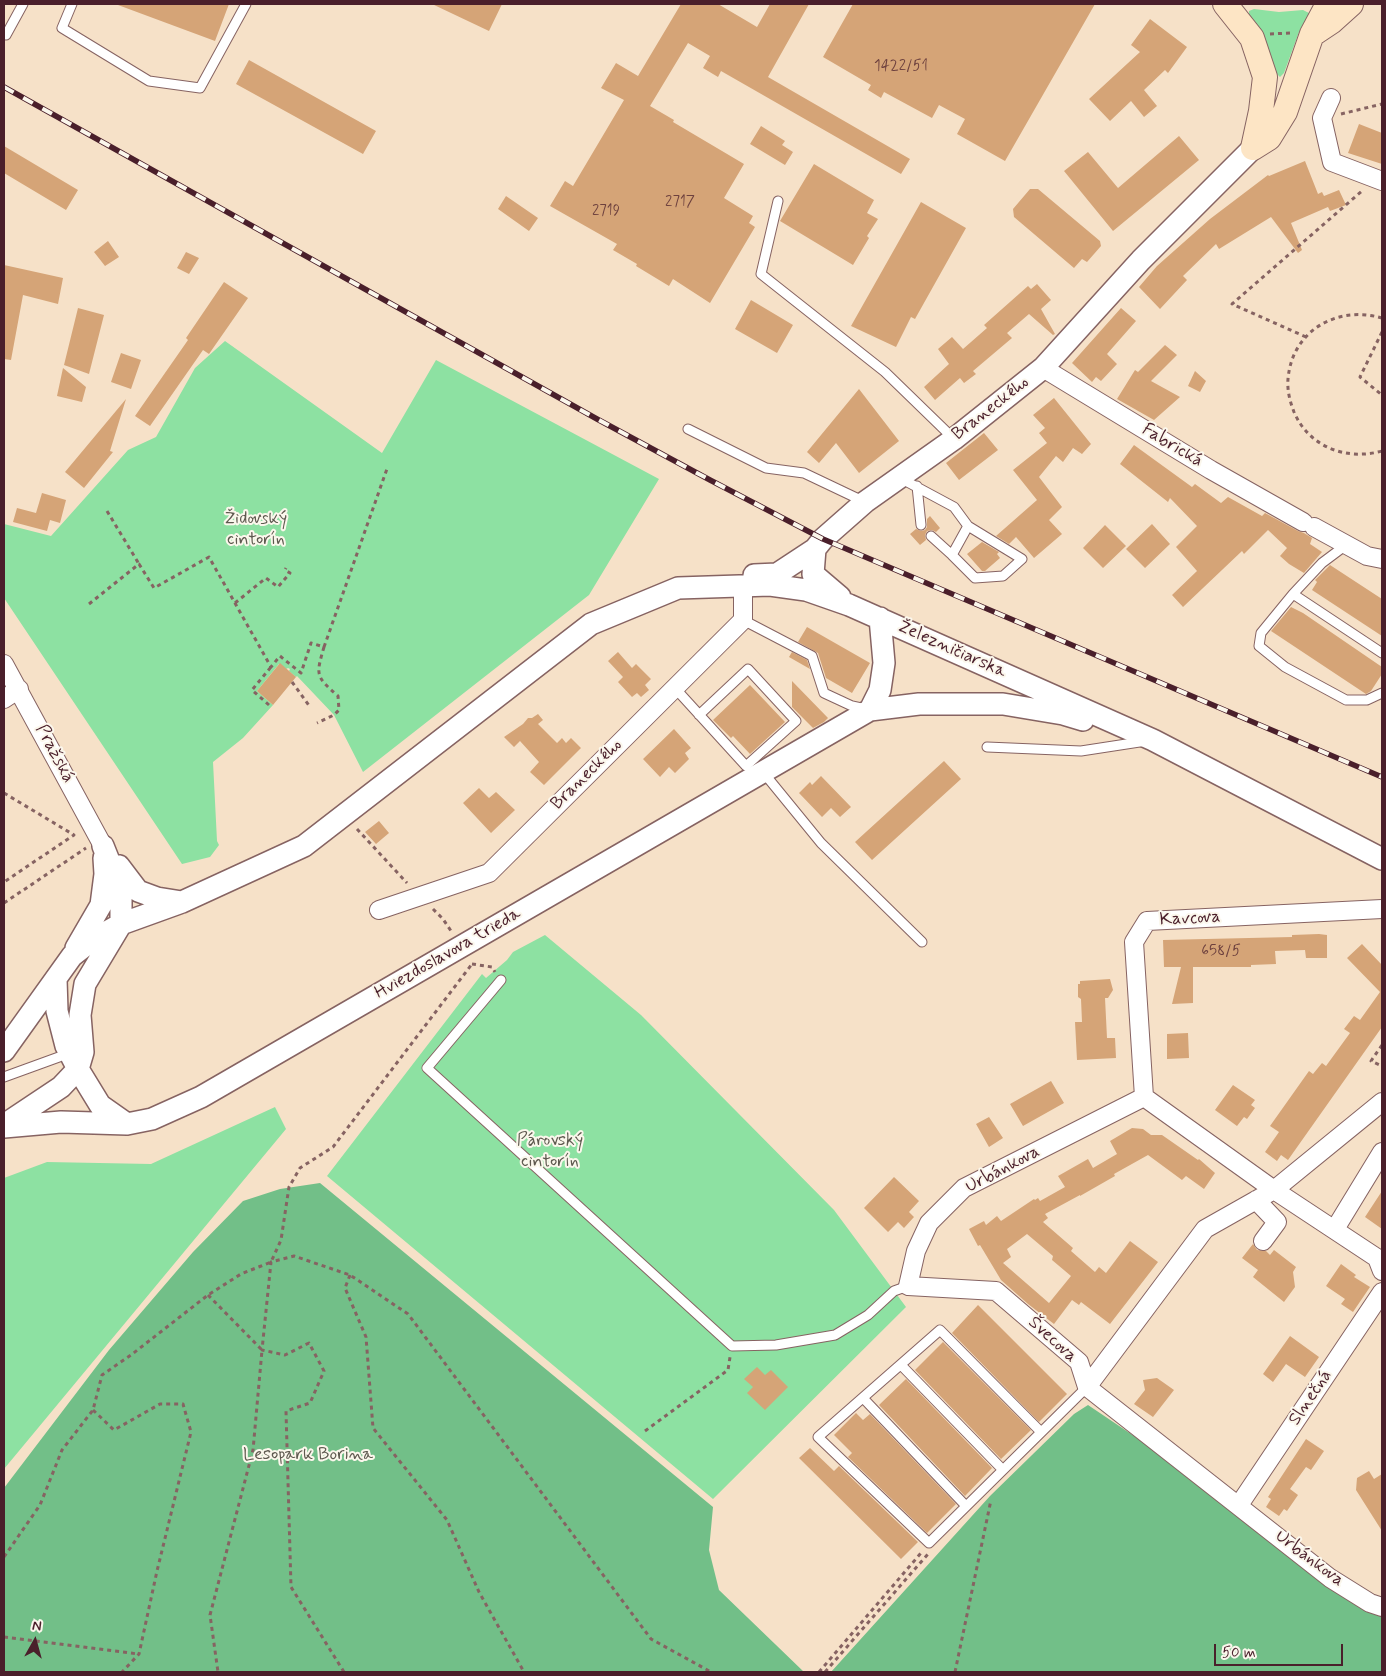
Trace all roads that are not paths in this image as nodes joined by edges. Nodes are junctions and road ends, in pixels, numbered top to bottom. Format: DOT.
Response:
graph roads {
  1 [pos="23,4"];
  2 [pos="72,4"];
  3 [pos="246,4"];
  4 [pos="1225,4"];
  5 [pos="1328,4"];
  6 [pos="1352,4"];
  7 [pos="4,33"];
  8 [pos="1305,33"];
  9 [pos="1331,98"];
  10 [pos="1253,148"];
  11 [pos="1379,180"];
  12 [pos="778,201"];
  13 [pos="1043,368"];
  14 [pos="688,429"];
  15 [pos="954,439"];
  16 [pos="909,482"];
  17 [pos="865,502"];
  18 [pos="921,525"];
  19 [pos="968,526"];
  20 [pos="931,536"];
  21 [pos="1346,545"];
  22 [pos="815,549"];
  23 [pos="952,555"];
  24 [pos="1382,559"];
  25 [pos="743,586"];
  26 [pos="678,588"];
  27 [pos="1293,594"];
  28 [pos="849,605"];
  29 [pos="880,618"];
  30 [pos="743,620"];
  31 [pos="1382,653"];
  32 [pos="4,664"];
  33 [pos="674,687"];
  34 [pos="19,690"];
  35 [pos="1382,693"];
  36 [pos="4,699"];
  37 [pos="870,710"];
  38 [pos="700,715"];
  39 [pos="1153,740"];
  40 [pos="987,747"];
  41 [pos="763,772"];
  42 [pos="97,846"];
  43 [pos="1359,847"];
  44 [pos="1382,859"];
  45 [pos="1382,864"];
  46 [pos="182,902"];
  47 [pos="1382,909"];
  48 [pos="379,910"];
  49 [pos="122,924"];
  50 [pos="922,942"];
  51 [pos="72,956"];
  52 [pos="56,979"];
  53 [pos="501,980"];
  54 [pos="4,1051"];
  55 [pos="58,1057"];
  56 [pos="78,1070"];
  57 [pos="4,1077"];
  58 [pos="1144,1097"];
  59 [pos="1382,1102"];
  60 [pos="127,1124"];
  61 [pos="4,1126"];
  62 [pos="1382,1152"];
  63 [pos="1274,1190"];
  64 [pos="1256,1200"];
  65 [pos="1335,1229"];
  66 [pos="1263,1241"];
  67 [pos="1382,1271"];
  68 [pos="908,1286"];
  69 [pos="1382,1292"];
  70 [pos="901,1365"];
  71 [pos="1087,1387"];
  72 [pos="863,1398"];
  73 [pos="1042,1432"];
  74 [pos="1003,1470"];
  75 [pos="1239,1505"];
  76 [pos="966,1506"];
  77 [pos="1382,1607"];
  1 -- 7 [label="lane"];
  2 -- 3 [label="lane"];
  4 -- 10 [label="main road"];
  5 -- 8 [label="main road"];
  6 -- 8 [label="main road"];
  8 -- 10 [label="main road"];
  9 -- 11 [label="street"];
  10 -- 13 [label="street, Braneckého"];
  12 -- 15 [label="lane"];
  13 -- 15 [label="street, Braneckého"];
  13 -- 21 [label="street, Fabrická"];
  14 -- 17 [label="lane"];
  15 -- 16 [label="street, Braneckého"];
  16 -- 17 [label="street, Braneckého"];
  16 -- 18 [label="lane"];
  16 -- 19 [label="lane"];
  17 -- 22 [label="street, Braneckého"];
  19 -- 23 [label="lane"];
  19 -- 23 [label="lane"];
  20 -- 23 [label="lane"];
  21 -- 24 [label="street, Fabrická"];
  21 -- 27 [label="lane"];
  22 -- 26 [label="street, Braneckého"];
  22 -- 28 [label="street"];
  25 -- 26 [label="street"];
  25 -- 28 [label="street, Železničiarska"];
  25 -- 30 [label="street"];
  26 -- 46 [label="street"];
  27 -- 31 [label="lane"];
  27 -- 35 [label="lane"];
  28 -- 29 [label="street, Železničiarska"];
  29 -- 37 [label="street"];
  29 -- 39 [label="street, Železničiarska"];
  30 -- 33 [label="street, Braneckého"];
  30 -- 37 [label="lane"];
  32 -- 34 [label="street, Pražská"];
  33 -- 38 [label="lane"];
  33 -- 48 [label="street, Braneckého"];
  34 -- 36 [label="street"];
  34 -- 42 [label="street, Pražská"];
  37 -- 39 [label="street, Železničiarska"];
  37 -- 41 [label="street, Hviezdoslavova trieda"];
  38 -- 38 [label="lane"];
  39 -- 40 [label="lane"];
  39 -- 43 [label="street, Železničiarska"];
  41 -- 50 [label="lane"];
  41 -- 60 [label="street, Hviezdoslavova trieda"];
  42 -- 46 [label="street"];
  42 -- 49 [label="street"];
  42 -- 51 [label="street"];
  43 -- 44 [label="street, Železničiarska"];
  43 -- 45 [label="street, Železničiarska"];
  46 -- 49 [label="street"];
  47 -- 58 [label="street, Kavcova"];
  49 -- 51 [label="street"];
  49 -- 56 [label="street"];
  51 -- 52 [label="street"];
  52 -- 54 [label="street"];
  52 -- 56 [label="street"];
  53 -- 68 [label="lane"];
  55 -- 57 [label="lane"];
  56 -- 60 [label="street"];
  56 -- 61 [label="street"];
  58 -- 63 [label="street"];
  58 -- 68 [label="street, Urbánkova"];
  59 -- 63 [label="street"];
  60 -- 61 [label="street, Hviezdoslavova trieda"];
  62 -- 65 [label="street"];
  63 -- 64 [label="street"];
  63 -- 65 [label="street"];
  64 -- 66 [label="street"];
  64 -- 71 [label="street"];
  65 -- 67 [label="street"];
  68 -- 71 [label="street, Švecova"];
  69 -- 75 [label="street, Slnečná"];
  70 -- 72 [label="lane"];
  70 -- 73 [label="lane"];
  70 -- 74 [label="lane"];
  71 -- 73 [label="lane"];
  71 -- 75 [label="street"];
  72 -- 76 [label="lane"];
  72 -- 76 [label="lane"];
  73 -- 74 [label="lane"];
  74 -- 76 [label="lane"];
  75 -- 77 [label="street, Urbánkova"];
}
